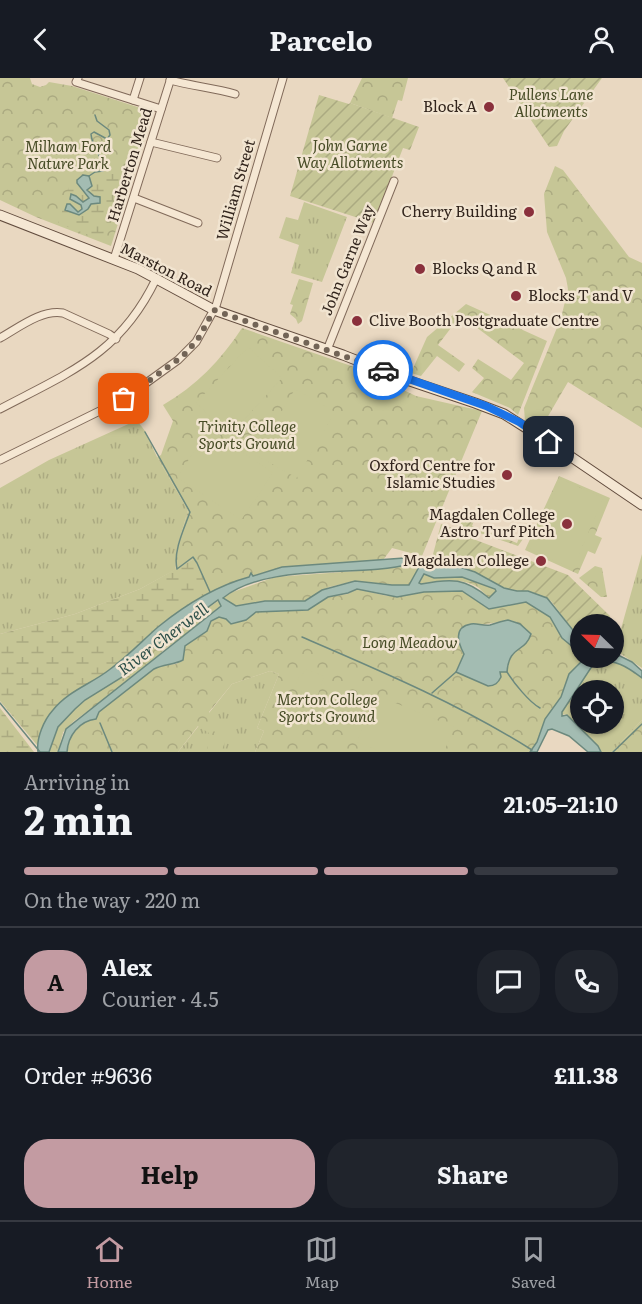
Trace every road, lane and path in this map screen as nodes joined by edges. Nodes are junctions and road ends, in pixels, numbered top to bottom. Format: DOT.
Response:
graph roads {
  1 [pos="78,78"];
  2 [pos="140,78"];
  3 [pos="283,78"];
  4 [pos="171,79"];
  5 [pos="235,94"];
  6 [pos="133,100"];
  7 [pos="161,109"];
  8 [pos="151,142"];
  9 [pos="217,158"];
  10 [pos="394,181"];
  11 [pos="134,198"];
  12 [pos="0,215"];
  13 [pos="195,225"];
  14 [pos="114,259"];
  15 [pos="156,279"];
  16 [pos="214,310"];
  17 [pos="0,338"];
  18 [pos="116,339"];
  19 [pos="327,350"];
  20 [pos="0,409"];
  21 [pos="0,460"];
  22 [pos="642,505"];
  1 -- 6 [label="street"];
  2 -- 6 [label="street"];
  3 -- 16 [label="street, William Street"];
  4 -- 5 [label="street"];
  4 -- 7 [label="street, Harberton Mead"];
  6 -- 7 [label="street"];
  7 -- 8 [label="street, Harberton Mead"];
  8 -- 9 [label="street"];
  8 -- 11 [label="street, Harberton Mead"];
  10 -- 19 [label="street, John Garne Way"];
  11 -- 13 [label="street"];
  11 -- 14 [label="street, Harberton Mead"];
  12 -- 14 [label="main road, Marston Road"];
  14 -- 15 [label="main road, Marston Road"];
  15 -- 16 [label="main road, Marston Road"];
  15 -- 18 [label="street"];
  16 -- 19 [label="main road, Marston Road"];
  16 -- 21 [label="street, William Street"];
  17 -- 18 [label="street"];
  18 -- 20 [label="street"];
  19 -- 22 [label="main road, Marston Road"];
}
